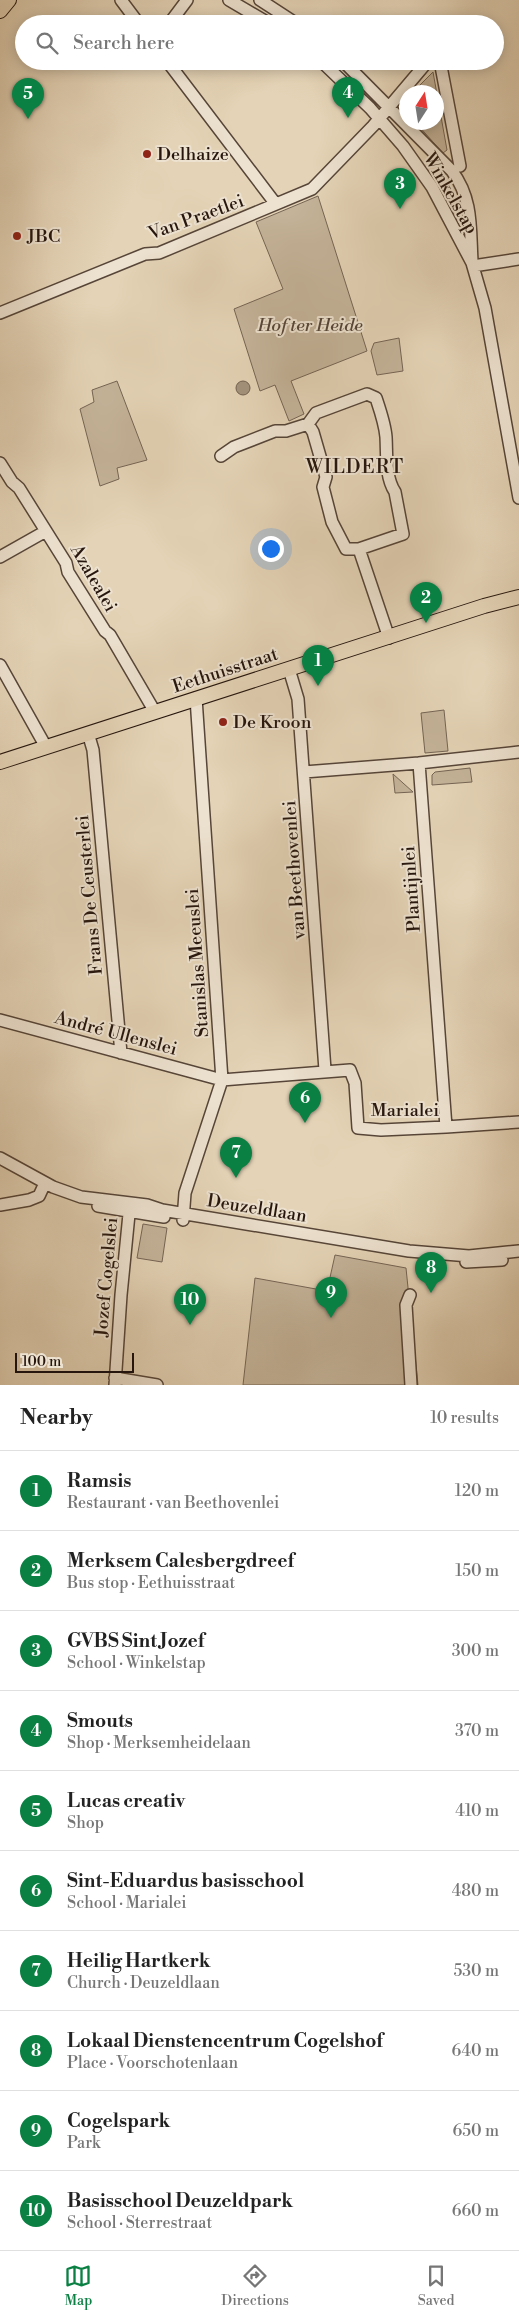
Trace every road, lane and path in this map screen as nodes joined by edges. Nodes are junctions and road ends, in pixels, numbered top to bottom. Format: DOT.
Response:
graph roads {
  1 [pos="9,0"];
  2 [pos="121,0"];
  3 [pos="187,0"];
  4 [pos="229,0"];
  5 [pos="260,0"];
  6 [pos="0,11"];
  7 [pos="132,15"];
  8 [pos="176,15"];
  9 [pos="255,15"];
  10 [pos="283,15"];
  11 [pos="174,70"];
  12 [pos="330,70"];
  13 [pos="352,70"];
  14 [pos="420,70"];
  15 [pos="442,70"];
  16 [pos="389,106"];
  17 [pos="380,118"];
  18 [pos="460,166"];
  19 [pos="275,203"];
  20 [pos="519,259"];
  21 [pos="472,265"];
  22 [pos="0,313"];
  23 [pos="308,424"];
  24 [pos="221,456"];
  25 [pos="0,463"];
  26 [pos="518,491"];
  27 [pos="46,531"];
  28 [pos="359,549"];
  29 [pos="0,557"];
  30 [pos="519,597"];
  31 [pos="389,638"];
  32 [pos="0,665"];
  33 [pos="289,669"];
  34 [pos="196,698"];
  35 [pos="155,712"];
  36 [pos="88,733"];
  37 [pos="46,748"];
  38 [pos="519,752"];
  39 [pos="0,762"];
  40 [pos="419,763"];
  41 [pos="304,772"];
  42 [pos="0,1020"];
  43 [pos="121,1053"];
  44 [pos="325,1070"];
  45 [pos="222,1080"];
  46 [pos="519,1122"];
  47 [pos="446,1128"];
  48 [pos="0,1158"];
  49 [pos="0,1166"];
  50 [pos="43,1186"];
  51 [pos="0,1205"];
  52 [pos="130,1207"];
  53 [pos="183,1216"];
  54 [pos="519,1251"];
  55 [pos="499,1257"];
  56 [pos="519,1259"];
  57 [pos="410,1295"];
  58 [pos="115,1381"];
  59 [pos="157,1385"];
  60 [pos="411,1385"];
  1 -- 6 [label="main road"];
  2 -- 7 [label="street"];
  3 -- 8 [label="street"];
  4 -- 9 [label="street"];
  5 -- 10 [label="street"];
  11 -- 19 [label="street"];
  12 -- 17 [label="street, Winkelstap"];
  13 -- 16 [label="street, Winkelstap"];
  14 -- 16 [label="street"];
  15 -- 18 [label="street, Winkelstap"];
  16 -- 17 [label="street, Van Praetlei"];
  16 -- 21 [label="street, Winkelstap"];
  17 -- 19 [label="street, Van Praetlei"];
  17 -- 21 [label="street, Winkelstap"];
  19 -- 22 [label="street, Van Praetlei"];
  20 -- 21 [label="street"];
  21 -- 26 [label="street, Winkelstap"];
  23 -- 24 [label="street"];
  23 -- 28 [label="street"];
  23 -- 28 [label="street"];
  25 -- 27 [label="street, Azalealei"];
  27 -- 29 [label="street"];
  27 -- 35 [label="street, Azalealei"];
  28 -- 31 [label="street"];
  30 -- 31 [label="main road, Eethuisstraat"];
  31 -- 33 [label="main road, Eethuisstraat"];
  32 -- 37 [label="street"];
  33 -- 34 [label="main road, Eethuisstraat"];
  33 -- 41 [label="street, van Beethovenlei"];
  34 -- 35 [label="main road, Eethuisstraat"];
  34 -- 45 [label="street, Stanislas Meeuslei"];
  35 -- 36 [label="main road, Eethuisstraat"];
  36 -- 37 [label="main road, Eethuisstraat"];
  36 -- 43 [label="street, Frans De Ceusterlei"];
  37 -- 39 [label="main road, Eethuisstraat"];
  38 -- 40 [label="street"];
  40 -- 41 [label="street"];
  40 -- 47 [label="street, Plantijnlei"];
  41 -- 44 [label="street, van Beethovenlei"];
  42 -- 43 [label="street, André Ullenslei"];
  43 -- 45 [label="street, André Ullenslei"];
  44 -- 45 [label="street, Marialei"];
  44 -- 47 [label="street, Marialei"];
  45 -- 53 [label="street, Stanislas Meeuslei"];
  46 -- 47 [label="street, Marialei"];
  48 -- 50 [label="street, Deuzeldlaan"];
  49 -- 50 [label="street, Deuzeldlaan"];
  50 -- 51 [label="street"];
  50 -- 52 [label="street, Deuzeldlaan"];
  52 -- 53 [label="street, Deuzeldlaan"];
  52 -- 58 [label="street, Jozef Cogelslei"];
  53 -- 55 [label="street, Deuzeldlaan"];
  54 -- 55 [label="street, Deuzeldlaan"];
  55 -- 56 [label="street, Deuzeldlaan"];
  57 -- 60 [label="street"];
  58 -- 59 [label="street"];
}
